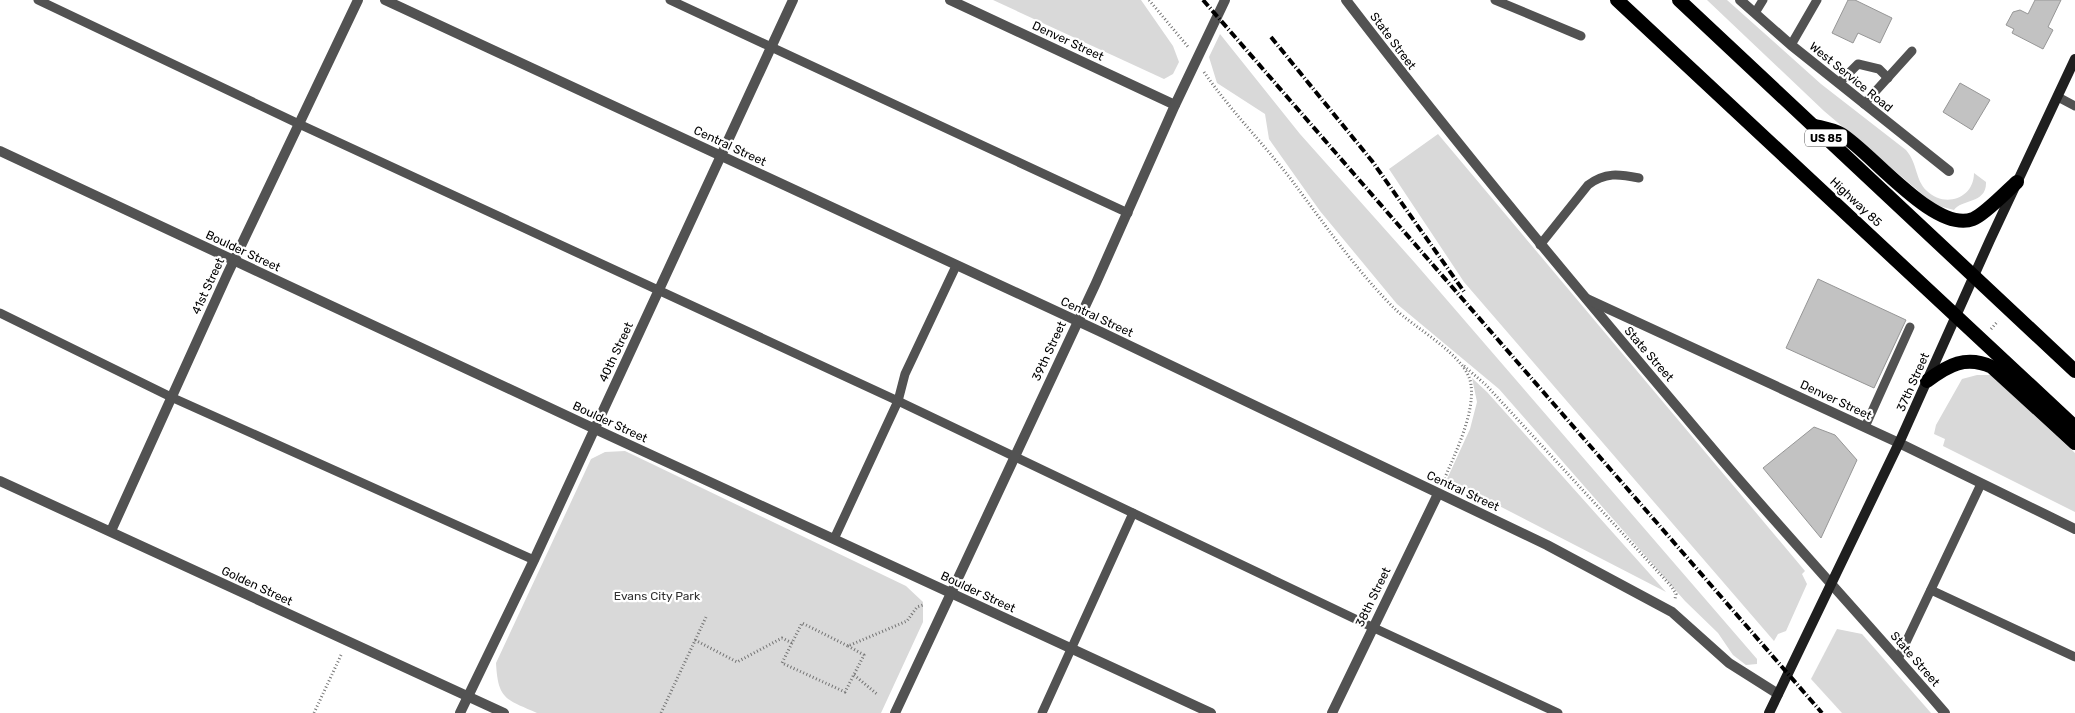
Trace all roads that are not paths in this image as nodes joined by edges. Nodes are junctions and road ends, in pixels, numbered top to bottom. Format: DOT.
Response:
graph roads {
  1 [pos="38,0"];
  2 [pos="358,0"];
  3 [pos="384,0"];
  4 [pos="670,0"];
  5 [pos="793,0"];
  6 [pos="950,0"];
  7 [pos="1225,0"];
  8 [pos="1346,0"];
  9 [pos="1495,0"];
  10 [pos="1617,0"];
  11 [pos="1679,0"];
  12 [pos="1740,0"];
  13 [pos="1764,0"];
  14 [pos="1818,0"];
  15 [pos="1755,13"];
  16 [pos="1581,36"];
  17 [pos="1791,45"];
  18 [pos="771,48"];
  19 [pos="1912,50"];
  20 [pos="2075,59"];
  21 [pos="1888,78"];
  22 [pos="1839,83"];
  23 [pos="2058,97"];
  24 [pos="1864,104"];
  25 [pos="1175,105"];
  26 [pos="2075,106"];
  27 [pos="298,124"];
  28 [pos="1811,125"];
  29 [pos="0,151"];
  30 [pos="721,156"];
  31 [pos="1949,171"];
  32 [pos="1639,178"];
  33 [pos="2017,182"];
  34 [pos="1128,213"];
  35 [pos="1540,245"];
  36 [pos="233,260"];
  37 [pos="956,266"];
  38 [pos="1974,277"];
  39 [pos="659,289"];
  40 [pos="1584,298"];
  41 [pos="0,314"];
  42 [pos="1956,316"];
  43 [pos="1077,321"];
  44 [pos="1910,327"];
  45 [pos="2075,371"];
  46 [pos="1927,381"];
  47 [pos="171,397"];
  48 [pos="898,401"];
  49 [pos="1865,427"];
  50 [pos="2075,427"];
  51 [pos="595,429"];
  52 [pos="1899,442"];
  53 [pos="2075,443"];
  54 [pos="1014,456"];
  55 [pos="0,481"];
  56 [pos="1981,484"];
  57 [pos="1438,494"];
  58 [pos="1133,513"];
  59 [pos="2075,529"];
  60 [pos="111,530"];
  61 [pos="834,539"];
  62 [pos="534,560"];
  63 [pos="1831,582"];
  64 [pos="1931,590"];
  65 [pos="951,593"];
  66 [pos="1372,627"];
  67 [pos="1071,648"];
  68 [pos="2075,657"];
  69 [pos="1898,659"];
  70 [pos="1778,694"];
  71 [pos="468,697"];
  72 [pos="460,713"];
  73 [pos="504,713"];
  74 [pos="895,713"];
  75 [pos="1042,713"];
  76 [pos="1211,713"];
  77 [pos="1332,713"];
  78 [pos="1558,713"];
  79 [pos="1769,713"];
  80 [pos="1945,713"];
  1 -- 27 [label="lane"];
  2 -- 27 [label="street, 41st Street"];
  3 -- 30 [label="street, Central Street"];
  4 -- 18 [label="lane"];
  5 -- 18 [label="street, 40th Street"];
  6 -- 25 [label="street, Denver Street"];
  7 -- 25 [label="street, 39th Street"];
  8 -- 35 [label="street, State Street"];
  9 -- 16 [label="lane"];
  10 -- 42 [label="highway, Highway 85"];
  11 -- 28 [label="highway, Highway 85 / US 85"];
  12 -- 15 [label="street, West Service Road"];
  13 -- 15 [label="lane"];
  14 -- 17 [label="lane"];
  15 -- 17 [label="street, West Service Road"];
  17 -- 22 [label="street, West Service Road"];
  18 -- 30 [label="street, 40th Street"];
  18 -- 34 [label="lane"];
  19 -- 21 [label="lane"];
  20 -- 23 [label="main road, 37th Street"];
  21 -- 22 [label="lane"];
  21 -- 24 [label="lane"];
  22 -- 24 [label="street, West Service Road"];
  23 -- 26 [label="lane"];
  23 -- 33 [label="main road, 37th Street"];
  24 -- 31 [label="street, West Service Road"];
  25 -- 34 [label="street, 39th Street"];
  27 -- 36 [label="street, 41st Street"];
  27 -- 39 [label="lane"];
  28 -- 33 [label="highway"];
  28 -- 38 [label="highway, Highway 85 / US 85"];
  29 -- 36 [label="street, Boulder Street"];
  30 -- 37 [label="street, Central Street"];
  30 -- 39 [label="street, 40th Street"];
  32 -- 35 [label="lane"];
  33 -- 38 [label="main road, 37th Street"];
  34 -- 43 [label="street, 39th Street"];
  35 -- 40 [label="street, State Street"];
  36 -- 47 [label="street, 41st Street"];
  36 -- 51 [label="street, Boulder Street"];
  37 -- 43 [label="street, Central Street"];
  37 -- 48 [label="lane"];
  38 -- 42 [label="main road, 37th Street"];
  38 -- 45 [label="highway, Highway 85 / US 85"];
  39 -- 48 [label="lane"];
  39 -- 51 [label="street, 40th Street"];
  40 -- 49 [label="street, Denver Street"];
  40 -- 63 [label="street, State Street"];
  41 -- 47 [label="lane"];
  42 -- 46 [label="main road, 37th Street"];
  42 -- 50 [label="highway, Highway 85"];
  43 -- 54 [label="street, 39th Street"];
  43 -- 57 [label="street, Central Street"];
  44 -- 49 [label="lane"];
  46 -- 52 [label="main road, 37th Street"];
  46 -- 53 [label="highway"];
  47 -- 60 [label="street, 41st Street"];
  47 -- 62 [label="lane"];
  48 -- 54 [label="lane"];
  48 -- 61 [label="lane"];
  49 -- 52 [label="street, Denver Street"];
  51 -- 61 [label="street, Boulder Street"];
  51 -- 62 [label="street, 40th Street"];
  52 -- 56 [label="street, Denver Street"];
  52 -- 63 [label="main road, 37th Street"];
  54 -- 58 [label="lane"];
  54 -- 65 [label="street, 39th Street"];
  55 -- 60 [label="street, Golden Street"];
  56 -- 59 [label="street, Denver Street"];
  56 -- 64 [label="lane"];
  57 -- 66 [label="street, 38th Street"];
  57 -- 70 [label="street, Central Street"];
  58 -- 66 [label="lane"];
  58 -- 67 [label="lane"];
  60 -- 71 [label="street, Golden Street"];
  61 -- 65 [label="street, Boulder Street"];
  62 -- 71 [label="street, 40th Street"];
  63 -- 69 [label="street, State Street"];
  63 -- 70 [label="main road, 37th Street"];
  64 -- 68 [label="lane"];
  64 -- 69 [label="lane"];
  65 -- 67 [label="street, Boulder Street"];
  65 -- 74 [label="street, 39th Street"];
  66 -- 77 [label="street, 38th Street"];
  66 -- 78 [label="lane"];
  67 -- 75 [label="lane"];
  67 -- 76 [label="street, Boulder Street"];
  69 -- 80 [label="street, State Street"];
  70 -- 79 [label="main road, 37th Street"];
  71 -- 72 [label="street, 40th Street"];
  71 -- 73 [label="street, Golden Street"];
}
